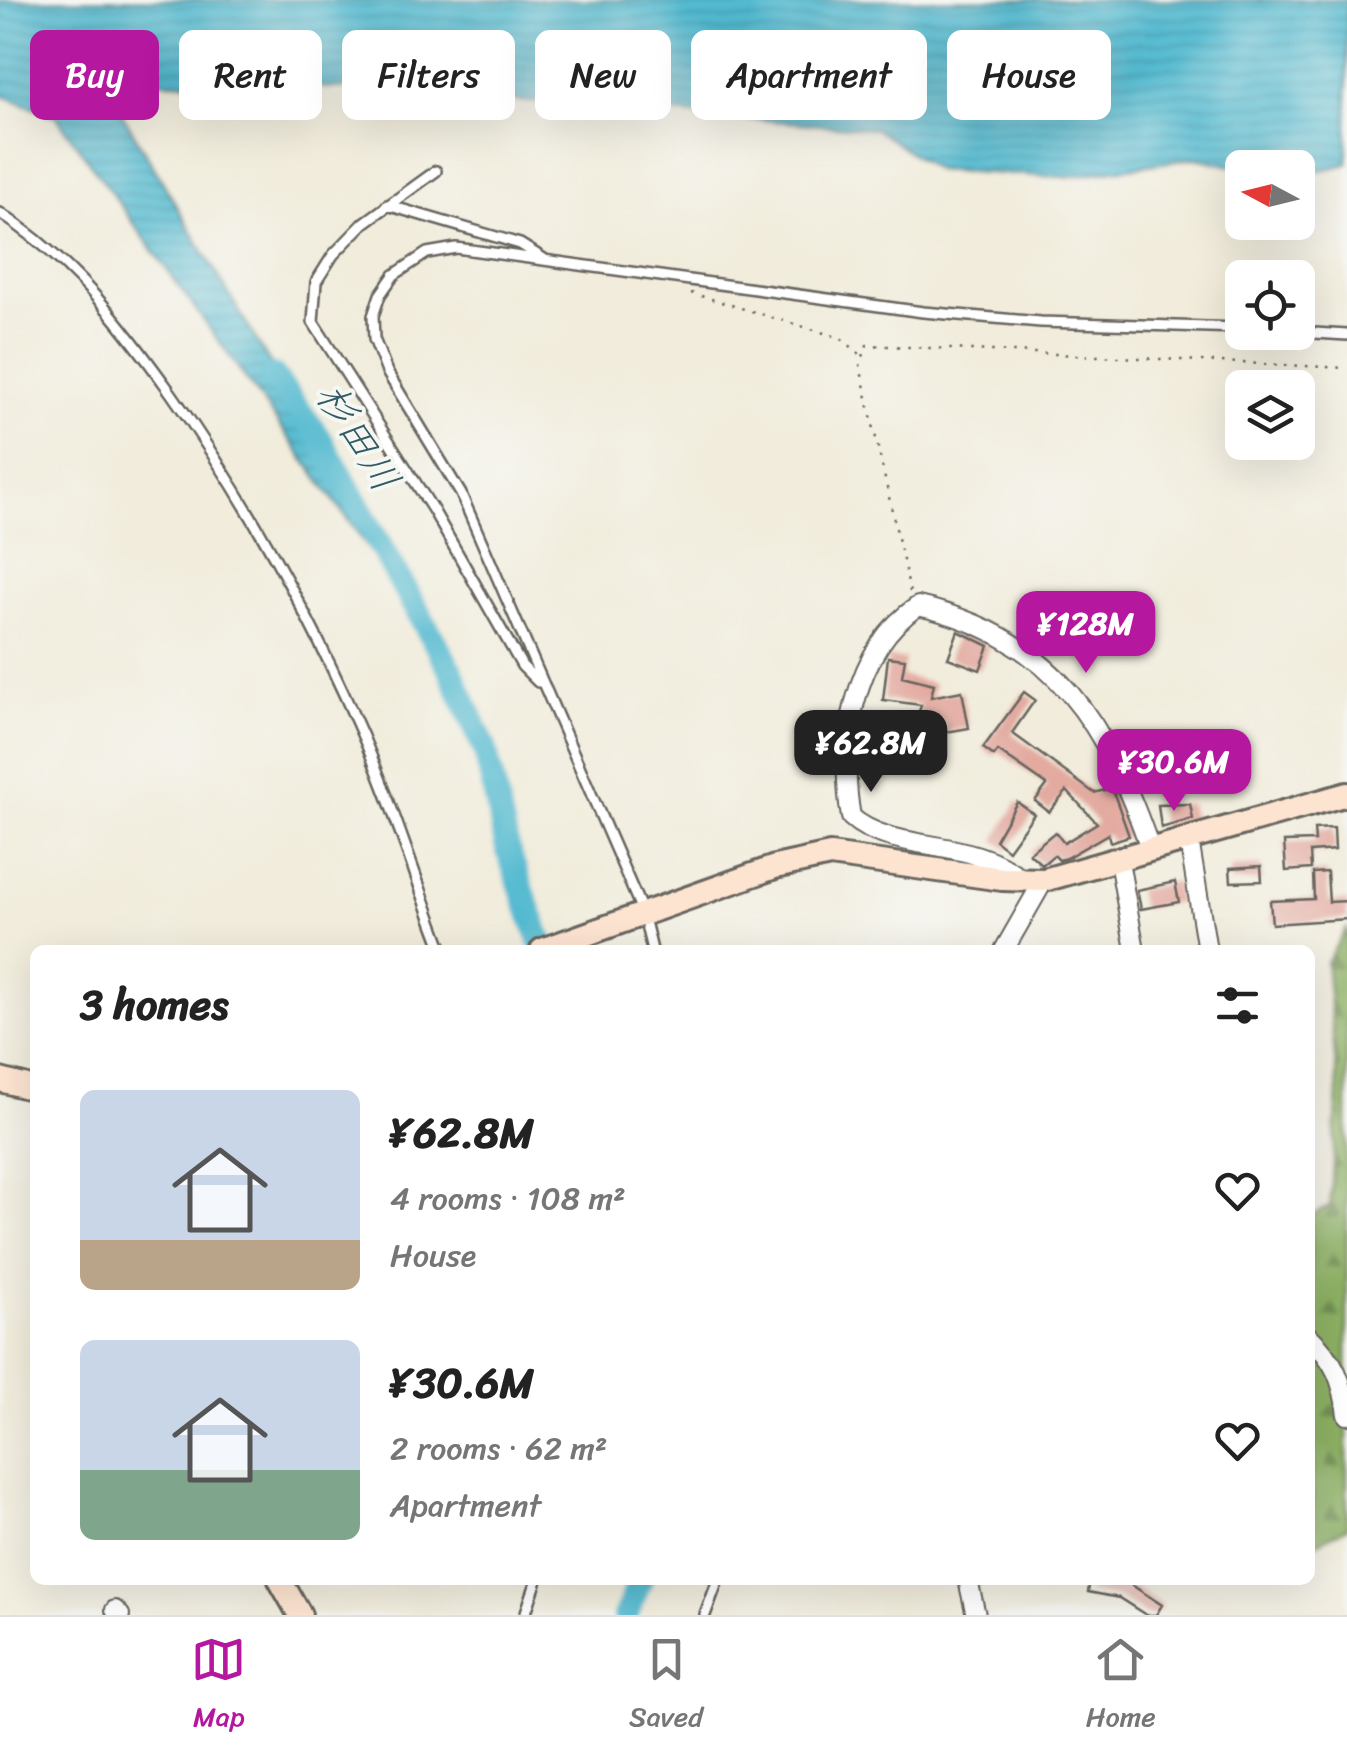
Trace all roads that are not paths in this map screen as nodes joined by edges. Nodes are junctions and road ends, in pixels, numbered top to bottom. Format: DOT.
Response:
graph roads {
  1 [pos="436,172"];
  2 [pos="387,205"];
  3 [pos="0,213"];
  4 [pos="548,261"];
  5 [pos="1225,327"];
  6 [pos="1315,333"];
  7 [pos="1347,335"];
  8 [pos="543,687"];
  9 [pos="1347,794"];
  10 [pos="1189,840"];
  11 [pos="1151,851"];
  12 [pos="1119,861"];
  13 [pos="1033,880"];
  14 [pos="644,913"];
  15 [pos="441,945"];
  16 [pos="556,945"];
  17 [pos="651,945"];
  18 [pos="1006,945"];
  19 [pos="1134,945"];
  20 [pos="1205,945"];
  21 [pos="0,1080"];
  22 [pos="30,1088"];
  23 [pos="1315,1342"];
  24 [pos="1347,1415"];
  25 [pos="283,1585"];
  26 [pos="535,1585"];
  27 [pos="716,1585"];
  28 [pos="969,1585"];
  29 [pos="300,1615"];
  30 [pos="525,1615"];
  31 [pos="705,1615"];
  32 [pos="976,1615"];
  1 -- 2 [label="lane"];
  2 -- 4 [label="lane"];
  2 -- 8 [label="lane"];
  3 -- 15 [label="lane"];
  4 -- 5 [label="lane"];
  4 -- 8 [label="lane"];
  6 -- 7 [label="lane"];
  8 -- 14 [label="lane"];
  9 -- 10 [label="street"];
  10 -- 11 [label="street"];
  10 -- 20 [label="street"];
  11 -- 12 [label="street"];
  11 -- 13 [label="street"];
  12 -- 13 [label="street"];
  12 -- 19 [label="street"];
  13 -- 14 [label="street"];
  13 -- 18 [label="street"];
  14 -- 16 [label="street"];
  14 -- 17 [label="lane"];
  21 -- 22 [label="street"];
  23 -- 24 [label="street"];
  25 -- 29 [label="street"];
  26 -- 30 [label="lane"];
  27 -- 31 [label="lane"];
  28 -- 32 [label="street"];
}
